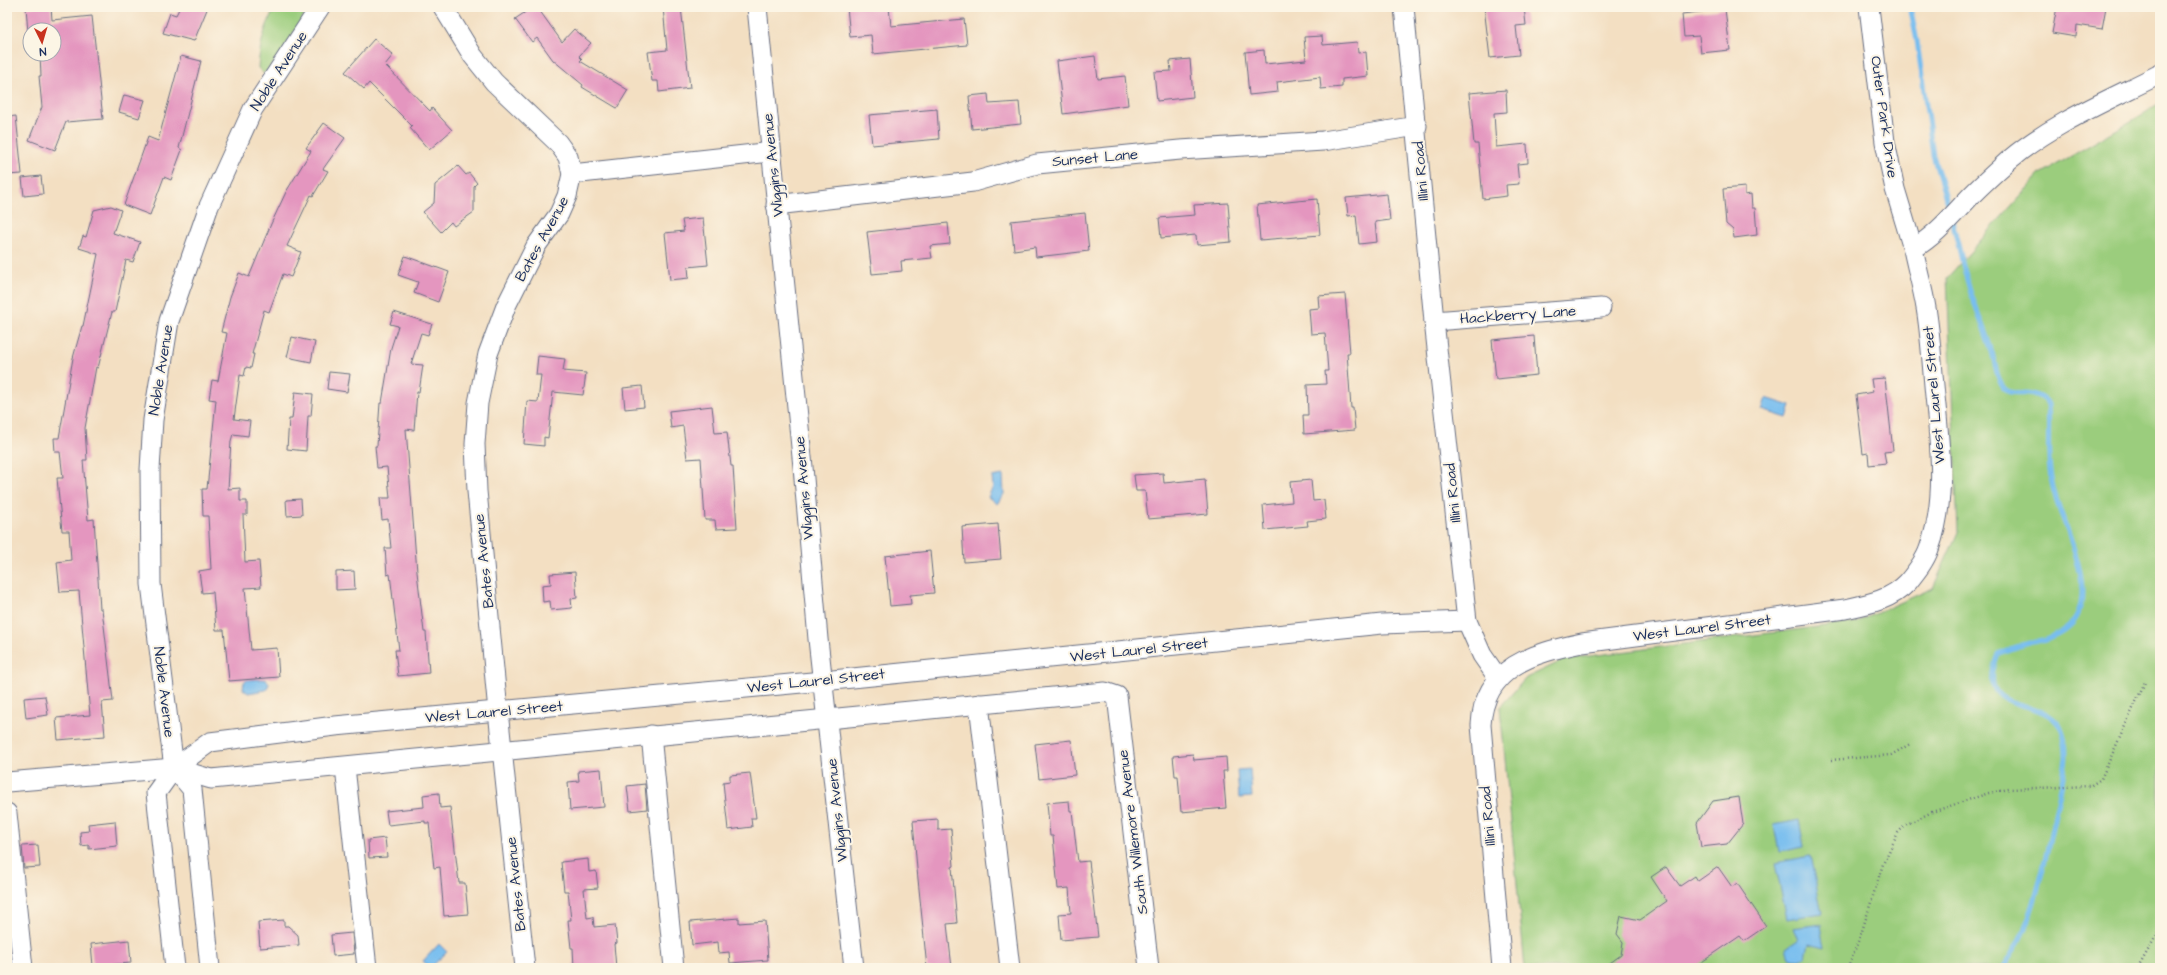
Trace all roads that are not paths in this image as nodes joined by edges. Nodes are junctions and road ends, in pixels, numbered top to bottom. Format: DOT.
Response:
graph roads {
  1 [pos="320,7"];
  2 [pos="443,7"];
  3 [pos="757,7"];
  4 [pos="1404,7"];
  5 [pos="1869,7"];
  6 [pos="2160,74"];
  7 [pos="1417,126"];
  8 [pos="771,152"];
  9 [pos="572,174"];
  10 [pos="776,205"];
  11 [pos="1913,249"];
  12 [pos="1601,308"];
  13 [pos="1434,321"];
  14 [pos="1467,620"];
  15 [pos="1498,678"];
  16 [pos="823,681"];
  17 [pos="979,704"];
  18 [pos="498,711"];
  19 [pos="827,718"];
  20 [pos="651,735"];
  21 [pos="502,750"];
  22 [pos="346,767"];
  23 [pos="174,768"];
  24 [pos="7,782"];
  25 [pos="7,813"];
  26 [pos="23,968"];
  27 [pos="175,968"];
  28 [pos="210,968"];
  29 [pos="367,968"];
  30 [pos="525,968"];
  31 [pos="674,968"];
  32 [pos="854,968"];
  33 [pos="1010,968"];
  34 [pos="1149,968"];
  35 [pos="1502,968"];
  1 -- 23 [label="street, Noble Avenue"];
  2 -- 9 [label="street, Bates Avenue"];
  3 -- 8 [label="street, Wiggins Avenue"];
  4 -- 7 [label="street, Illini Road"];
  5 -- 11 [label="street, Outer Park Drive"];
  6 -- 11 [label="street"];
  7 -- 10 [label="street, Sunset Lane"];
  7 -- 13 [label="street, Illini Road"];
  8 -- 9 [label="street"];
  8 -- 10 [label="street, Wiggins Avenue"];
  9 -- 18 [label="street, Bates Avenue"];
  10 -- 16 [label="street, Wiggins Avenue"];
  11 -- 15 [label="street, West Laurel Street"];
  12 -- 13 [label="street, Hackberry Lane"];
  13 -- 14 [label="street, Illini Road"];
  14 -- 15 [label="street, Illini Road"];
  14 -- 16 [label="street, West Laurel Street"];
  15 -- 35 [label="street, Illini Road"];
  16 -- 18 [label="street, West Laurel Street"];
  16 -- 19 [label="street, Wiggins Avenue"];
  17 -- 19 [label="street"];
  17 -- 33 [label="street"];
  17 -- 34 [label="street, South Willemore Avenue"];
  18 -- 21 [label="street, Bates Avenue"];
  18 -- 23 [label="street, West Laurel Street"];
  19 -- 20 [label="street"];
  19 -- 32 [label="street, Wiggins Avenue"];
  20 -- 21 [label="street"];
  20 -- 31 [label="street"];
  21 -- 22 [label="street"];
  21 -- 30 [label="street, Bates Avenue"];
  22 -- 23 [label="street"];
  22 -- 29 [label="street"];
  23 -- 24 [label="street"];
  23 -- 27 [label="street"];
  23 -- 28 [label="street"];
  25 -- 26 [label="street"];
}
